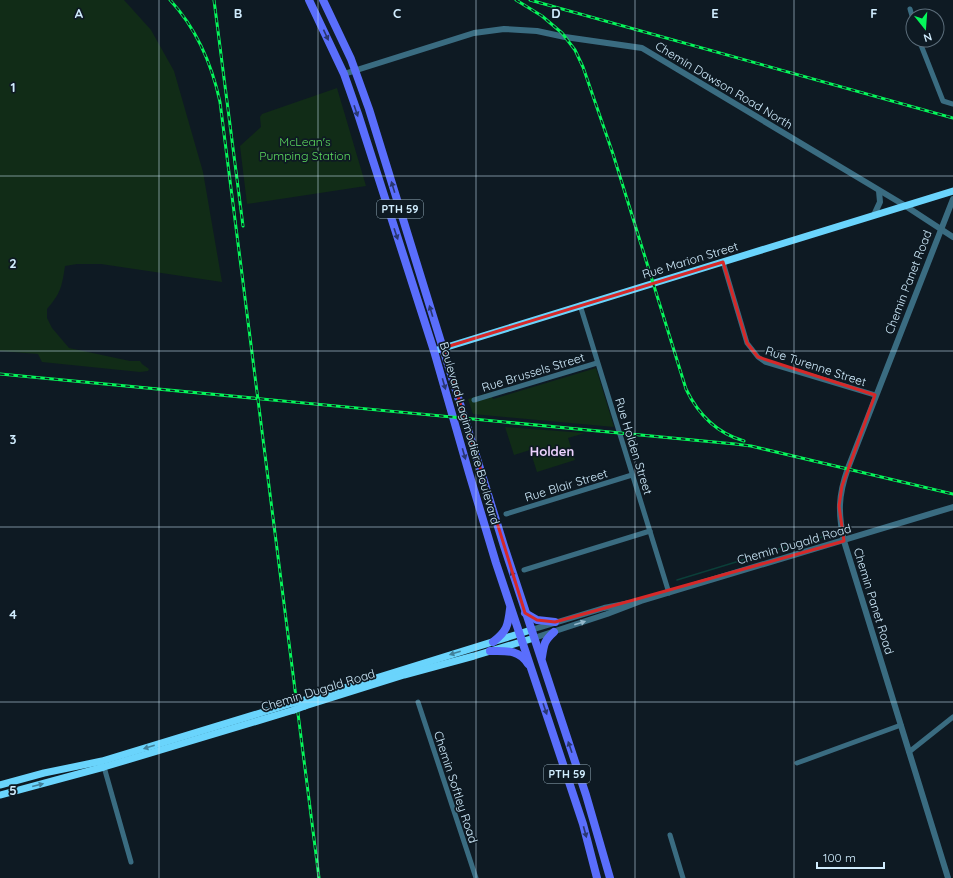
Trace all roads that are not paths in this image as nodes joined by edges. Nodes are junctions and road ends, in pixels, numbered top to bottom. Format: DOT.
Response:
graph roads {
  1 [pos="309,0"];
  2 [pos="323,0"];
  3 [pos="922,48"];
  4 [pos="356,70"];
  5 [pos="344,74"];
  6 [pos="953,104"];
  7 [pos="880,191"];
  8 [pos="953,191"];
  9 [pos="952,201"];
  10 [pos="904,205"];
  11 [pos="953,210"];
  12 [pos="874,215"];
  13 [pos="940,230"];
  14 [pos="953,237"];
  15 [pos="723,262"];
  16 [pos="580,305"];
  17 [pos="442,348"];
  18 [pos="434,351"];
  19 [pos="597,363"];
  20 [pos="875,395"];
  21 [pos="474,400"];
  22 [pos="632,475"];
  23 [pos="953,507"];
  24 [pos="506,514"];
  25 [pos="650,531"];
  26 [pos="844,541"];
  27 [pos="524,570"];
  28 [pos="668,593"];
  29 [pos="640,601"];
  30 [pos="510,606"];
  31 [pos="525,613"];
  32 [pos="555,622"];
  33 [pos="554,632"];
  34 [pos="532,634"];
  35 [pos="521,638"];
  36 [pos="493,642"];
  37 [pos="490,651"];
  38 [pos="542,662"];
  39 [pos="532,672"];
  40 [pos="418,702"];
  41 [pos="305,703"];
  42 [pos="294,706"];
  43 [pos="953,717"];
  44 [pos="901,725"];
  45 [pos="909,752"];
  46 [pos="797,763"];
  47 [pos="104,768"];
  48 [pos="0,785"];
  49 [pos="0,795"];
  50 [pos="670,835"];
  51 [pos="131,862"];
  52 [pos="476,878"];
  53 [pos="597,878"];
  54 [pos="610,878"];
  55 [pos="683,878"];
  56 [pos="948,878"];
  1 -- 5 [label="main road, Boulevard Lagimodière Boulevard / PTH 59, one-way"];
  2 -- 4 [label="main road, Boulevard Lagimodière Boulevard / PTH 59"];
  3 -- 6 [label="street"];
  4 -- 5 [label="street, Chemin Dawson Road North"];
  4 -- 7 [label="street, Chemin Dawson Road North"];
  17 -- 4 [label="main road, Boulevard Lagimodière Boulevard / PTH 59, one-way"];
  5 -- 18 [label="main road, Boulevard Lagimodière Boulevard / PTH 59, one-way"];
  7 -- 10 [label="street, Chemin Dawson Road North"];
  7 -- 12 [label="street"];
  8 -- 10 [label="main road, Rue Marion Street"];
  9 -- 11 [label="street"];
  9 -- 13 [label="street, Chemin Panet Road"];
  10 -- 12 [label="main road, Rue Marion Street"];
  10 -- 13 [label="street, Chemin Dawson Road North"];
  12 -- 15 [label="main road, Rue Marion Street"];
  13 -- 14 [label="street, Chemin Dawson Road North"];
  13 -- 20 [label="street, Chemin Panet Road"];
  15 -- 16 [label="main road, Rue Marion Street"];
  15 -- 20 [label="street, Rue Turenne Street"];
  16 -- 17 [label="main road, Rue Marion Street"];
  16 -- 19 [label="street, Rue Holden Street"];
  17 -- 18 [label="main road, Rue Marion Street"];
  31 -- 17 [label="main road, Boulevard Lagimodière Boulevard / PTH 59, one-way"];
  18 -- 30 [label="main road, Boulevard Lagimodière Boulevard / PTH 59, one-way"];
  19 -- 21 [label="street, Rue Brussels Street"];
  19 -- 22 [label="street, Rue Holden Street"];
  20 -- 26 [label="street, Chemin Panet Road"];
  22 -- 24 [label="street, Rue Blair Street"];
  22 -- 25 [label="street, Rue Holden Street"];
  23 -- 26 [label="street, Chemin Dugald Road"];
  25 -- 27 [label="street"];
  25 -- 28 [label="street, Rue Holden Street"];
  26 -- 28 [label="street, Chemin Dugald Road"];
  26 -- 44 [label="street, Chemin Panet Road"];
  28 -- 29 [label="street, Chemin Dugald Road"];
  29 -- 32 [label="street, Chemin Dugald Road"];
  33 -- 29 [label="street, Chemin Dugald Road, one-way"];
  30 -- 35 [label="main road, Boulevard Lagimodière Boulevard / PTH 59"];
  30 -- 36 [label="main road"];
  31 -- 32 [label="main road"];
  31 -- 34 [label="main road, Boulevard Lagimodière Boulevard / PTH 59"];
  32 -- 34 [label="street, Chemin Dugald Road"];
  33 -- 34 [label="street, Chemin Dugald Road"];
  33 -- 38 [label="main road"];
  34 -- 35 [label="main road, Chemin Dugald Road"];
  34 -- 38 [label="main road, Boulevard Lagimodière Boulevard / PTH 59"];
  35 -- 36 [label="main road, Chemin Dugald Road"];
  35 -- 37 [label="main road, Chemin Dugald Road"];
  35 -- 39 [label="main road, Boulevard Lagimodière Boulevard / PTH 59"];
  36 -- 41 [label="main road, Chemin Dugald Road, one-way"];
  37 -- 39 [label="main road"];
  37 -- 41 [label="main road, Chemin Dugald Road"];
  54 -- 38 [label="main road, Boulevard Lagimodière Boulevard / PTH 59, one-way"];
  39 -- 53 [label="main road, Boulevard Lagimodière Boulevard / PTH 59, one-way"];
  40 -- 52 [label="street, Chemin Softley Road"];
  41 -- 42 [label="main road, Chemin Dugald Road, bridge"];
  42 -- 47 [label="main road, Chemin Dugald Road"];
  42 -- 48 [label="main road, Chemin Dugald Road, one-way"];
  43 -- 45 [label="street"];
  44 -- 45 [label="street, Chemin Panet Road"];
  44 -- 46 [label="street"];
  45 -- 56 [label="street, Chemin Panet Road"];
  49 -- 47 [label="main road, Chemin Dugald Road, one-way"];
  47 -- 51 [label="street"];
  50 -- 55 [label="street"];
}
